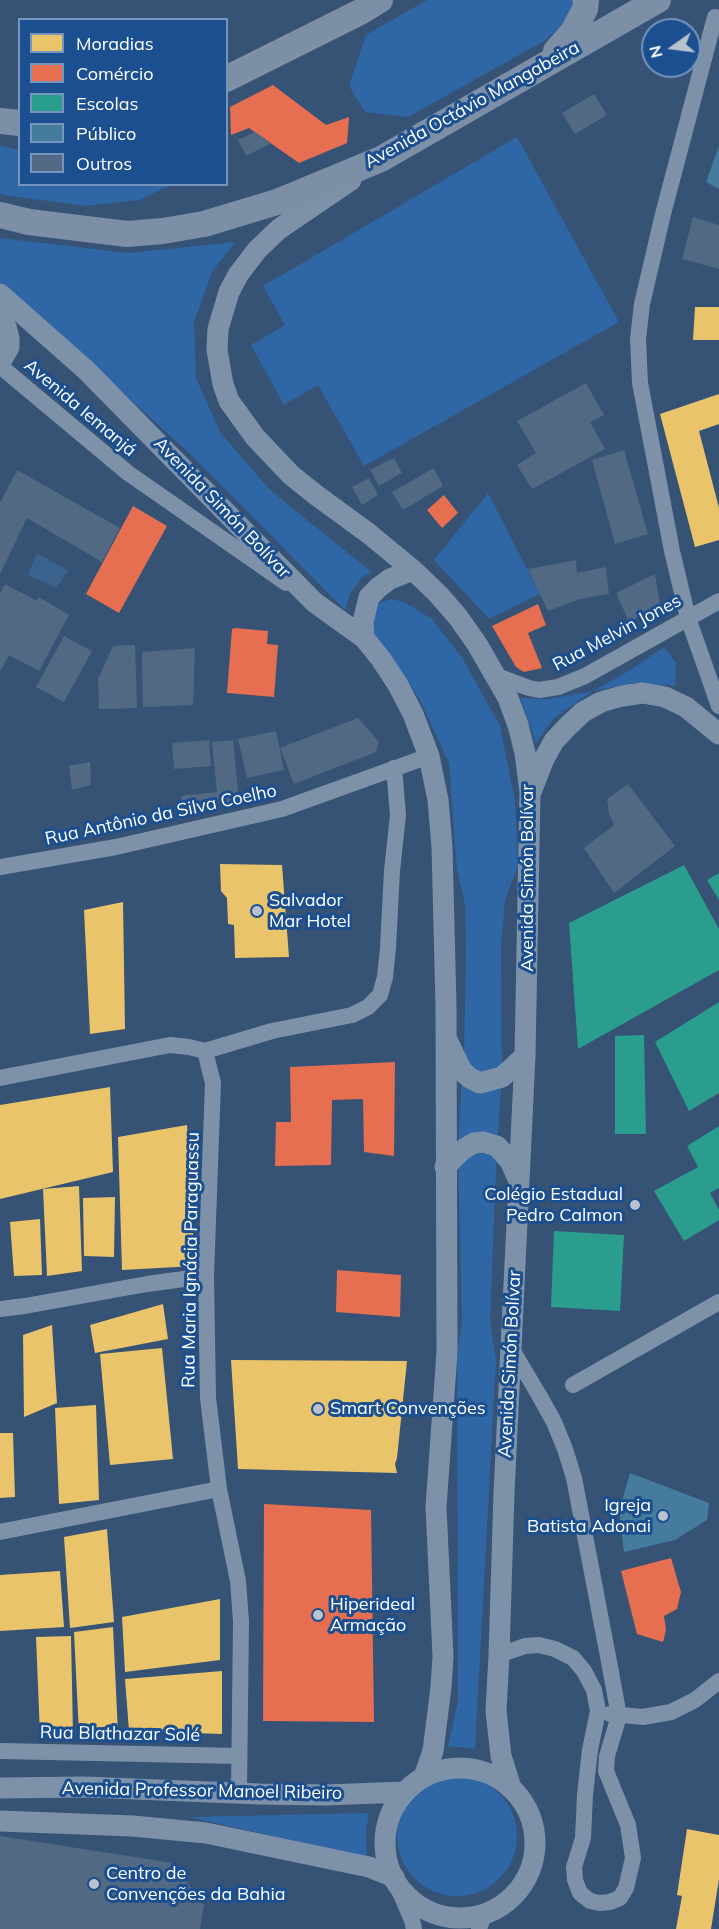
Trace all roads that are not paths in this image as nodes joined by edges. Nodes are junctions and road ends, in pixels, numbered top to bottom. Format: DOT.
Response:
graph roads {
  1 [pos="380,0"];
  2 [pos="586,0"];
  3 [pos="658,0"];
  4 [pos="715,17"];
  5 [pos="543,65"];
  6 [pos="228,78"];
  7 [pos="0,121"];
  8 [pos="18,123"];
  9 [pos="381,159"];
  10 [pos="0,215"];
  11 [pos="0,294"];
  12 [pos="0,319"];
  13 [pos="0,365"];
  14 [pos="413,570"];
  15 [pos="719,601"];
  16 [pos="314,602"];
  17 [pos="688,618"];
  18 [pos="364,638"];
  19 [pos="496,676"];
  20 [pos="719,706"];
  21 [pos="719,734"];
  22 [pos="429,756"];
  23 [pos="394,768"];
  24 [pos="530,792"];
  25 [pos="0,867"];
  26 [pos="446,1036"];
  27 [pos="205,1051"];
  28 [pos="525,1056"];
  29 [pos="0,1078"];
  30 [pos="445,1167"];
  31 [pos="520,1181"];
  32 [pos="206,1276"];
  33 [pos="719,1302"];
  34 [pos="0,1309"];
  35 [pos="511,1348"];
  36 [pos="573,1385"];
  37 [pos="219,1489"];
  38 [pos="0,1532"];
  39 [pos="499,1656"];
  40 [pos="719,1681"];
  41 [pos="598,1711"];
  42 [pos="619,1716"];
  43 [pos="0,1751"];
  44 [pos="240,1756"];
  45 [pos="424,1777"];
  46 [pos="0,1788"];
  47 [pos="511,1788"];
  48 [pos="239,1792"];
  49 [pos="404,1792"];
  50 [pos="0,1821"];
  51 [pos="396,1881"];
  52 [pos="481,1922"];
  53 [pos="414,1929"];
  1 -- 6 [label="main road"];
  2 -- 5 [label="main road"];
  3 -- 5 [label="main road, Avenida Octávio Mangabeira"];
  4 -- 17 [label="street"];
  5 -- 9 [label="main road, Avenida Octávio Mangabeira"];
  7 -- 8 [label="main road"];
  9 -- 10 [label="main road, Avenida Octávio Mangabeira"];
  9 -- 14 [label="street, Avenida Simón Bolívar"];
  11 -- 16 [label="street, Avenida Simón Bolívar"];
  12 -- 13 [label="street"];
  13 -- 16 [label="street, Avenida Iemanjá"];
  14 -- 18 [label="street"];
  14 -- 19 [label="street, Avenida Simón Bolívar"];
  15 -- 17 [label="street, Rua Melvin Jones"];
  16 -- 18 [label="street, Avenida Simón Bolívar"];
  17 -- 19 [label="street, Rua Melvin Jones"];
  17 -- 20 [label="street"];
  18 -- 22 [label="street, Avenida Simón Bolívar"];
  19 -- 24 [label="street, Avenida Simón Bolívar"];
  21 -- 24 [label="street"];
  22 -- 23 [label="street, Rua Antônio da Silva Coelho"];
  22 -- 26 [label="street, Avenida Simón Bolívar"];
  23 -- 25 [label="street, Rua Antônio da Silva Coelho"];
  23 -- 27 [label="street"];
  24 -- 28 [label="street, Avenida Simón Bolívar"];
  26 -- 28 [label="street"];
  26 -- 30 [label="street, Avenida Simón Bolívar"];
  27 -- 29 [label="street"];
  27 -- 32 [label="street, Rua Maria Ignácia Paraguassu"];
  28 -- 31 [label="street, Avenida Simón Bolívar"];
  30 -- 31 [label="street"];
  30 -- 45 [label="street, Avenida Simón Bolívar"];
  31 -- 35 [label="street, Avenida Simón Bolívar"];
  32 -- 34 [label="street"];
  32 -- 37 [label="street, Rua Maria Ignácia Paraguassu"];
  33 -- 36 [label="street"];
  35 -- 39 [label="street, Avenida Simón Bolívar"];
  35 -- 42 [label="street"];
  37 -- 38 [label="street"];
  37 -- 44 [label="street, Rua Maria Ignácia Paraguassu"];
  39 -- 41 [label="street"];
  39 -- 47 [label="street, Avenida Simón Bolívar"];
  40 -- 42 [label="street"];
  41 -- 42 [label="street"];
  41 -- 42 [label="street"];
  43 -- 44 [label="street, Rua Blathazar Solé"];
  44 -- 48 [label="street, Rua Maria Ignácia Paraguassu"];
  45 -- 47 [label="street"];
  45 -- 49 [label="street"];
  46 -- 48 [label="street, Avenida Professor Manoel Ribeiro"];
  47 -- 52 [label="street"];
  48 -- 49 [label="street, Avenida Professor Manoel Ribeiro"];
  49 -- 51 [label="street"];
  50 -- 51 [label="street, Avenida Professor Manoel Ribeiro"];
  51 -- 52 [label="street"];
  51 -- 53 [label="street"];
}
